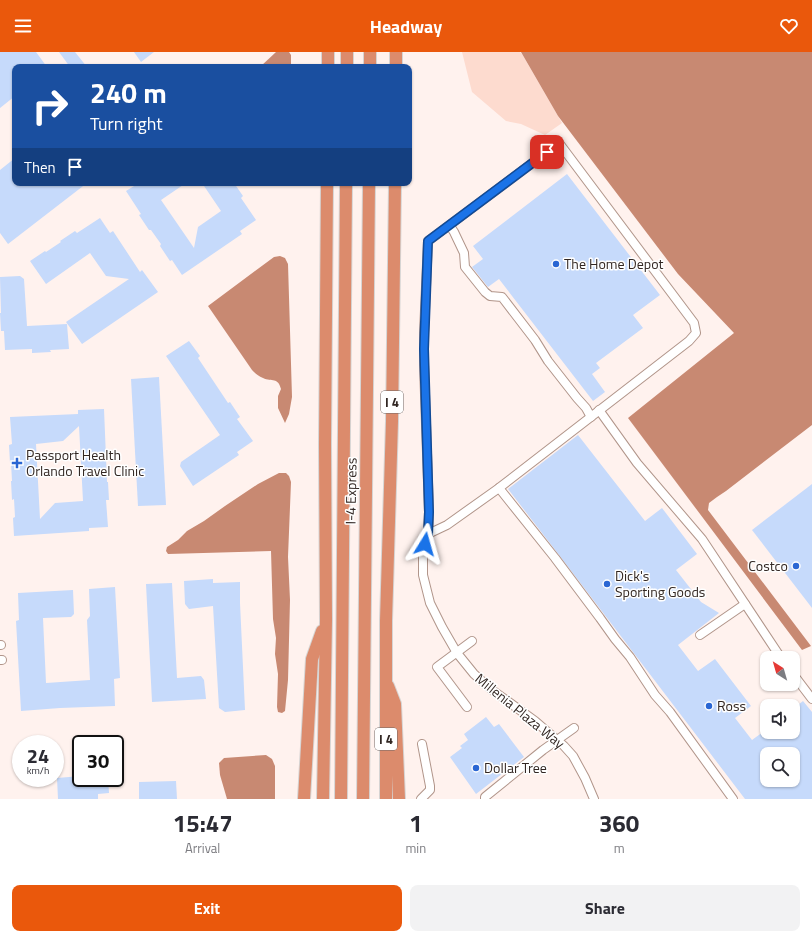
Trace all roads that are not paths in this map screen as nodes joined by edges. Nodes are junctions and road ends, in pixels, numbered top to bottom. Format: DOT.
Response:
graph roads {
  1 [pos="328,52"];
  2 [pos="347,52"];
  3 [pos="370,52"];
  4 [pos="396,52"];
  5 [pos="328,64"];
  6 [pos="347,64"];
  7 [pos="370,64"];
  8 [pos="396,64"];
  9 [pos="327,186"];
  10 [pos="346,186"];
  11 [pos="369,186"];
  12 [pos="395,186"];
  13 [pos="450,226"];
  14 [pos="600,410"];
  15 [pos="591,417"];
  16 [pos="498,488"];
  17 [pos="428,534"];
  18 [pos="745,604"];
  19 [pos="326,620"];
  20 [pos="700,635"];
  21 [pos="472,641"];
  22 [pos="776,651"];
  23 [pos="456,653"];
  24 [pos="386,679"];
  25 [pos="800,683"];
  26 [pos="812,699"];
  27 [pos="467,707"];
  28 [pos="574,728"];
  29 [pos="557,740"];
  30 [pos="422,744"];
  31 [pos="304,799"];
  32 [pos="323,799"];
  33 [pos="341,799"];
  34 [pos="363,799"];
  35 [pos="386,799"];
  36 [pos="400,799"];
  37 [pos="421,799"];
  38 [pos="485,799"];
  39 [pos="594,799"];
  40 [pos="733,799"];
  1 -- 5 [label="highway"];
  2 -- 6 [label="highway"];
  3 -- 7 [label="highway"];
  4 -- 8 [label="highway"];
  9 -- 19 [label="highway"];
  10 -- 33 [label="highway, I-4 Express"];
  11 -- 34 [label="highway, I-4 Express"];
  12 -- 24 [label="highway, I 4"];
  13 -- 14 [label="street"];
  13 -- 15 [label="street"];
  13 -- 17 [label="street, Millenia Plaza Way"];
  14 -- 15 [label="street"];
  14 -- 18 [label="street"];
  15 -- 16 [label="street"];
  16 -- 17 [label="street"];
  16 -- 40 [label="street"];
  17 -- 23 [label="street, Millenia Plaza Way"];
  18 -- 20 [label="street"];
  18 -- 22 [label="street"];
  19 -- 31 [label="highway"];
  19 -- 32 [label="highway"];
  21 -- 23 [label="street"];
  23 -- 27 [label="street"];
  23 -- 29 [label="street, Millenia Plaza Way"];
  24 -- 35 [label="highway, I 4"];
  24 -- 36 [label="highway"];
  25 -- 26 [label="street"];
  28 -- 29 [label="street"];
  29 -- 38 [label="street"];
  29 -- 39 [label="street, Millenia Plaza Way"];
  30 -- 37 [label="street"];
}
